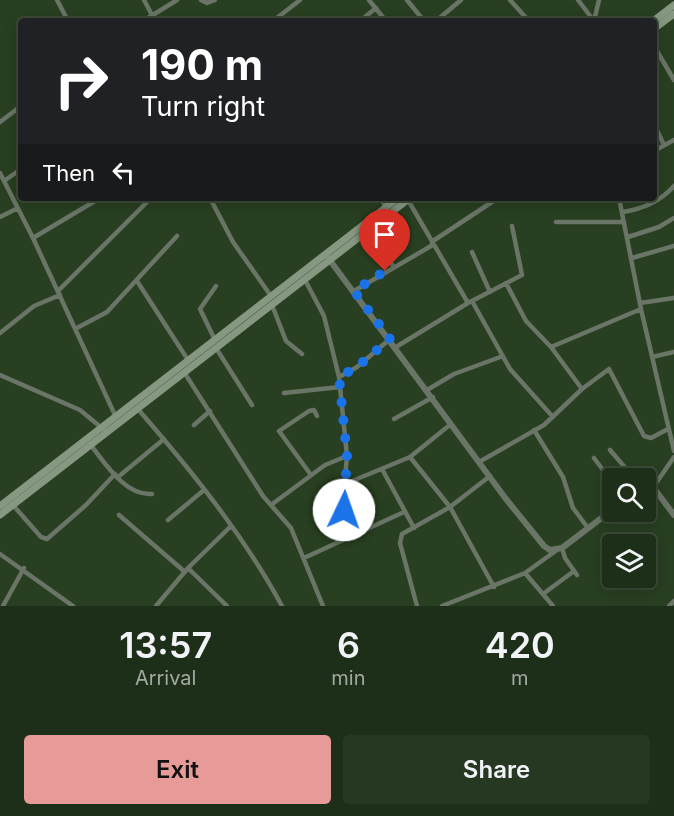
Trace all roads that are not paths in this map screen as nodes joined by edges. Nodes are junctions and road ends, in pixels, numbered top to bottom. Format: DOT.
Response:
graph roads {
  1 [pos="57,0"];
  2 [pos="144,0"];
  3 [pos="177,0"];
  4 [pos="201,0"];
  5 [pos="215,0"];
  6 [pos="300,0"];
  7 [pos="369,0"];
  8 [pos="407,0"];
  9 [pos="461,0"];
  10 [pos="510,0"];
  11 [pos="578,0"];
  12 [pos="599,0"];
  13 [pos="674,5"];
  14 [pos="376,8"];
  15 [pos="674,14"];
  16 [pos="152,15"];
  17 [pos="66,18"];
  18 [pos="148,18"];
  19 [pos="277,18"];
  20 [pos="364,18"];
  21 [pos="384,18"];
  22 [pos="422,18"];
  23 [pos="439,18"];
  24 [pos="526,18"];
  25 [pos="592,18"];
  26 [pos="595,18"];
  27 [pos="657,18"];
  28 [pos="657,27"];
  29 [pos="657,51"];
  30 [pos="674,80"];
  31 [pos="18,108"];
  32 [pos="0,122"];
  33 [pos="657,130"];
  34 [pos="674,140"];
  35 [pos="664,145"];
  36 [pos="657,149"];
  37 [pos="18,171"];
  38 [pos="0,173"];
  39 [pos="4,181"];
  40 [pos="674,186"];
  41 [pos="657,200"];
  42 [pos="95,201"];
  43 [pos="148,201"];
  44 [pos="212,201"];
  45 [pos="382,201"];
  46 [pos="394,201"];
  47 [pos="406,201"];
  48 [pos="410,201"];
  49 [pos="493,201"];
  50 [pos="620,201"];
  51 [pos="656,201"];
  52 [pos="18,208"];
  53 [pos="386,208"];
  54 [pos="622,213"];
  55 [pos="0,217"];
  56 [pos="674,218"];
  57 [pos="556,222"];
  58 [pos="624,222"];
  59 [pos="512,226"];
  60 [pos="369,230"];
  61 [pos="177,236"];
  62 [pos="628,237"];
  63 [pos="33,238"];
  64 [pos="433,241"];
  65 [pos="674,246"];
  66 [pos="472,252"];
  67 [pos="328,257"];
  68 [pos="632,258"];
  69 [pos="393,266"];
  70 [pos="305,280"];
  71 [pos="137,281"];
  72 [pos="506,284"];
  73 [pos="216,286"];
  74 [pos="354,291"];
  75 [pos="490,292"];
  76 [pos="59,293"];
  77 [pos="271,296"];
  78 [pos="674,298"];
  79 [pos="470,302"];
  80 [pos="272,305"];
  81 [pos="640,306"];
  82 [pos="75,329"];
  83 [pos="0,333"];
  84 [pos="390,339"];
  85 [pos="215,344"];
  86 [pos="396,347"];
  87 [pos="551,347"];
  88 [pos="674,352"];
  89 [pos="302,354"];
  90 [pos="503,356"];
  91 [pos="652,357"];
  92 [pos="188,360"];
  93 [pos="184,372"];
  94 [pos="0,375"];
  95 [pos="339,377"];
  96 [pos="340,387"];
  97 [pos="582,389"];
  98 [pos="427,390"];
  99 [pos="284,393"];
  100 [pos="433,398"];
  101 [pos="252,405"];
  102 [pos="137,408"];
  103 [pos="210,411"];
  104 [pos="115,415"];
  105 [pos="317,416"];
  106 [pos="553,417"];
  107 [pos="394,419"];
  108 [pos="451,424"];
  109 [pos="194,425"];
  110 [pos="103,429"];
  111 [pos="668,429"];
  112 [pos="534,430"];
  113 [pos="164,439"];
  114 [pos="90,444"];
  115 [pos="610,450"];
  116 [pos="674,451"];
  117 [pos="347,456"];
  118 [pos="410,457"];
  119 [pos="674,457"];
  120 [pos="594,458"];
  121 [pos="479,462"];
  122 [pos="625,468"];
  123 [pos="382,469"];
  124 [pos="602,469"];
  125 [pos="311,475"];
  126 [pos="117,476"];
  127 [pos="490,476"];
  128 [pos="656,480"];
  129 [pos="345,484"];
  130 [pos="204,490"];
  131 [pos="656,493"];
  132 [pos="152,494"];
  133 [pos="12,504"];
  134 [pos="271,505"];
  135 [pos="0,506"];
  136 [pos="450,507"];
  137 [pos="404,512"];
  138 [pos="0,515"];
  139 [pos="119,515"];
  140 [pos="674,515"];
  141 [pos="602,518"];
  142 [pos="168,520"];
  143 [pos="230,527"];
  144 [pos="414,528"];
  145 [pos="588,528"];
  146 [pos="348,540"];
  147 [pos="560,549"];
  148 [pos="0,554"];
  149 [pos="304,558"];
  150 [pos="24,568"];
  151 [pos="187,570"];
  152 [pos="525,573"];
  153 [pos="494,587"];
  154 [pos="543,594"];
  155 [pos="460,599"];
  156 [pos="674,601"];
  157 [pos="3,606"];
  158 [pos="73,606"];
  159 [pos="156,606"];
  160 [pos="227,606"];
  161 [pos="282,606"];
  162 [pos="323,606"];
  163 [pos="417,606"];
  164 [pos="442,606"];
  165 [pos="463,606"];
  166 [pos="553,606"];
  167 [pos="669,606"];
  1 -- 17 [label="street"];
  2 -- 16 [label="street"];
  3 -- 16 [label="street"];
  4 -- 5 [label="street"];
  6 -- 19 [label="street"];
  7 -- 14 [label="street"];
  8 -- 22 [label="street"];
  9 -- 23 [label="street"];
  10 -- 24 [label="street"];
  11 -- 25 [label="street"];
  12 -- 26 [label="street"];
  13 -- 27 [label="main road"];
  14 -- 20 [label="street"];
  14 -- 21 [label="street"];
  15 -- 28 [label="main road"];
  16 -- 18 [label="street"];
  29 -- 30 [label="street"];
  31 -- 32 [label="street"];
  33 -- 35 [label="street"];
  34 -- 35 [label="street"];
  35 -- 36 [label="street"];
  37 -- 39 [label="street"];
  38 -- 39 [label="street"];
  39 -- 52 [label="street"];
  40 -- 41 [label="street"];
  42 -- 63 [label="street"];
  43 -- 76 [label="street"];
  44 -- 77 [label="street"];
  45 -- 53 [label="street"];
  46 -- 53 [label="main road"];
  47 -- 60 [label="main road"];
  48 -- 64 [label="street"];
  49 -- 64 [label="street"];
  50 -- 54 [label="street"];
  51 -- 54 [label="street"];
  52 -- 55 [label="street"];
  52 -- 63 [label="street"];
  53 -- 67 [label="main road"];
  54 -- 58 [label="street"];
  56 -- 62 [label="street"];
  57 -- 58 [label="street"];
  58 -- 62 [label="street"];
  59 -- 72 [label="street"];
  60 -- 67 [label="main road"];
  60 -- 69 [label="street"];
  61 -- 71 [label="street"];
  62 -- 68 [label="street"];
  63 -- 76 [label="street"];
  64 -- 69 [label="street"];
  64 -- 79 [label="street"];
  65 -- 68 [label="street"];
  66 -- 75 [label="street"];
  67 -- 70 [label="main road"];
  67 -- 74 [label="street"];
  67 -- 77 [label="main road"];
  68 -- 81 [label="street"];
  69 -- 74 [label="street"];
  70 -- 80 [label="main road"];
  70 -- 95 [label="street"];
  71 -- 82 [label="street"];
  71 -- 92 [label="street"];
  72 -- 75 [label="street"];
  72 -- 87 [label="street"];
  73 -- 85 [label="street"];
  74 -- 84 [label="street"];
  75 -- 79 [label="street"];
  76 -- 82 [label="street"];
  76 -- 83 [label="street"];
  77 -- 85 [label="main road"];
  78 -- 81 [label="street"];
  79 -- 86 [label="street"];
  79 -- 90 [label="street"];
  80 -- 85 [label="main road"];
  80 -- 89 [label="street"];
  81 -- 87 [label="street"];
  81 -- 91 [label="street"];
  82 -- 104 [label="street"];
  84 -- 86 [label="street"];
  84 -- 95 [label="street"];
  85 -- 92 [label="main road"];
  85 -- 93 [label="main road"];
  85 -- 101 [label="street"];
  86 -- 98 [label="street"];
  87 -- 97 [label="street"];
  88 -- 91 [label="street"];
  90 -- 98 [label="street"];
  90 -- 106 [label="street"];
  91 -- 111 [label="street"];
  92 -- 104 [label="main road"];
  93 -- 102 [label="main road"];
  93 -- 103 [label="street"];
  94 -- 110 [label="street"];
  95 -- 96 [label="street"];
  96 -- 99 [label="street"];
  96 -- 117 [label="street"];
  97 -- 106 [label="street"];
  97 -- 111 [label="street"];
  98 -- 100 [label="street"];
  100 -- 107 [label="street"];
  100 -- 108 [label="street"];
  102 -- 110 [label="main road"];
  102 -- 113 [label="street"];
  103 -- 109 [label="street"];
  103 -- 134 [label="street"];
  104 -- 110 [label="main road"];
  105 -- 125 [label="street"];
  106 -- 112 [label="street"];
  108 -- 118 [label="street"];
  108 -- 121 [label="street"];
  110 -- 114 [label="main road"];
  110 -- 135 [label="main road"];
  111 -- 116 [label="street"];
  112 -- 121 [label="street"];
  112 -- 145 [label="street"];
  113 -- 126 [label="street"];
  113 -- 130 [label="street"];
  114 -- 126 [label="street"];
  114 -- 133 [label="main road"];
  115 -- 122 [label="street"];
  117 -- 125 [label="street"];
  117 -- 129 [label="street"];
  118 -- 123 [label="street"];
  118 -- 136 [label="street"];
  119 -- 128 [label="street"];
  120 -- 124 [label="street"];
  121 -- 127 [label="street"];
  123 -- 129 [label="street"];
  123 -- 137 [label="street"];
  125 -- 134 [label="street"];
  126 -- 132 [label="street"];
  126 -- 133 [label="street"];
  127 -- 136 [label="street"];
  127 -- 147 [label="street"];
  129 -- 146 [label="street"];
  130 -- 142 [label="street"];
  130 -- 143 [label="street"];
  131 -- 140 [label="street"];
  133 -- 138 [label="main road"];
  134 -- 149 [label="street"];
  136 -- 144 [label="street"];
  136 -- 153 [label="street"];
  137 -- 144 [label="street"];
  137 -- 146 [label="street"];
  139 -- 151 [label="street"];
  141 -- 145 [label="street"];
  143 -- 151 [label="street"];
  143 -- 161 [label="street"];
  144 -- 163 [label="street"];
  145 -- 147 [label="street"];
  146 -- 149 [label="street"];
  147 -- 152 [label="street"];
  147 -- 154 [label="street"];
  148 -- 150 [label="street"];
  149 -- 162 [label="street"];
  150 -- 157 [label="street"];
  150 -- 158 [label="street"];
  151 -- 159 [label="street"];
  151 -- 160 [label="street"];
  152 -- 153 [label="street"];
  152 -- 154 [label="street"];
  153 -- 155 [label="street"];
  154 -- 166 [label="street"];
  155 -- 164 [label="street"];
  155 -- 165 [label="street"];
  156 -- 167 [label="street"];
}
